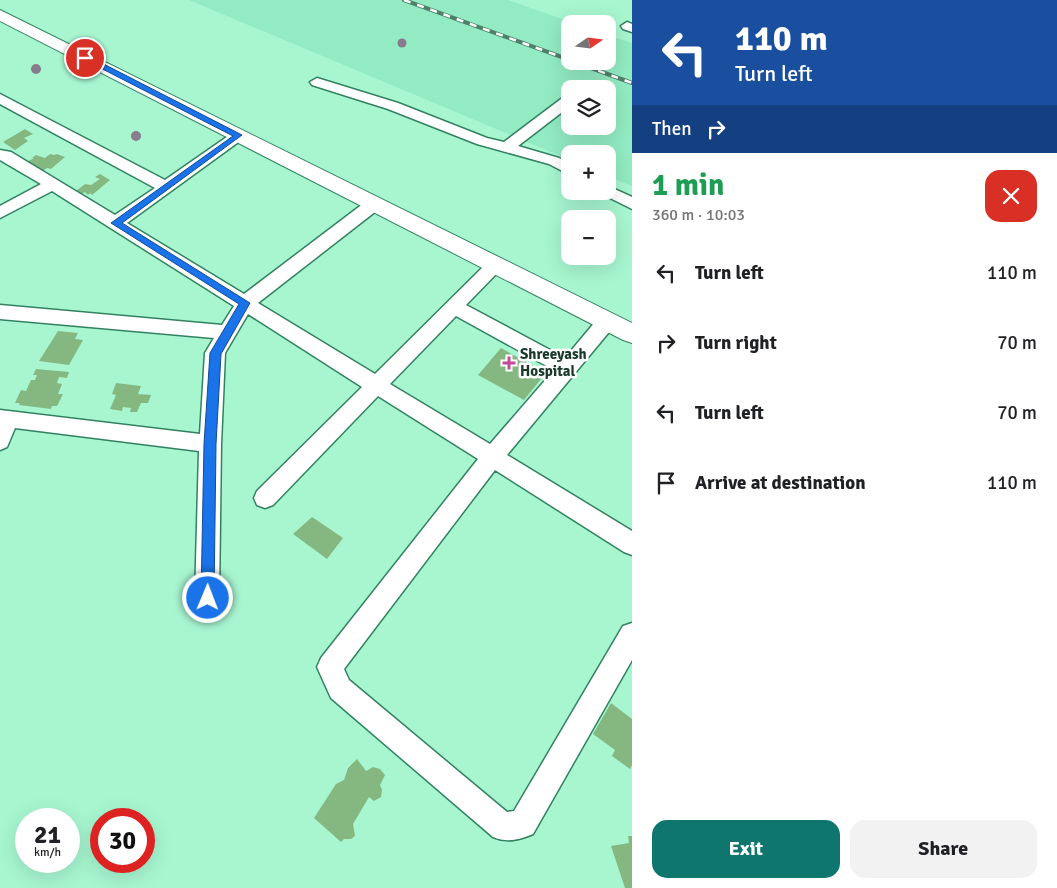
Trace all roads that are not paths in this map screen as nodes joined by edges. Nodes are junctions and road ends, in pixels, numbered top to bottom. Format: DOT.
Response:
graph roads {
  1 [pos="0,15"];
  2 [pos="317,82"];
  3 [pos="0,98"];
  4 [pos="561,106"];
  5 [pos="238,135"];
  6 [pos="506,148"];
  7 [pos="0,155"];
  8 [pos="561,165"];
  9 [pos="53,184"];
  10 [pos="166,187"];
  11 [pos="616,195"];
  12 [pos="374,204"];
  13 [pos="632,204"];
  14 [pos="0,212"];
  15 [pos="116,223"];
  16 [pos="495,265"];
  17 [pos="245,303"];
  18 [pos="454,307"];
  19 [pos="0,312"];
  20 [pos="607,321"];
  21 [pos="227,332"];
  22 [pos="632,334"];
  23 [pos="567,368"];
  24 [pos="377,385"];
  25 [pos="4,419"];
  26 [pos="0,441"];
  27 [pos="210,444"];
  28 [pos="492,457"];
  29 [pos="265,498"];
  30 [pos="632,544"];
  31 [pos="208,598"];
  32 [pos="632,635"];
  1 -- 5 [label="street"];
  2 -- 6 [label="street"];
  3 -- 10 [label="street"];
  4 -- 6 [label="street"];
  5 -- 10 [label="street"];
  5 -- 12 [label="street"];
  6 -- 8 [label="street"];
  7 -- 9 [label="street"];
  9 -- 14 [label="street"];
  9 -- 15 [label="street"];
  10 -- 15 [label="street"];
  11 -- 13 [label="street"];
  12 -- 16 [label="street"];
  12 -- 17 [label="street"];
  15 -- 17 [label="street"];
  16 -- 18 [label="street"];
  16 -- 20 [label="street"];
  17 -- 21 [label="street"];
  17 -- 24 [label="street"];
  18 -- 23 [label="street"];
  18 -- 24 [label="street"];
  19 -- 21 [label="street"];
  20 -- 22 [label="street"];
  20 -- 23 [label="street"];
  21 -- 27 [label="street"];
  23 -- 28 [label="street"];
  24 -- 28 [label="street"];
  24 -- 29 [label="street"];
  25 -- 26 [label="street"];
  25 -- 27 [label="street"];
  27 -- 31 [label="street"];
  28 -- 30 [label="street"];
  28 -- 32 [label="street"];
}
